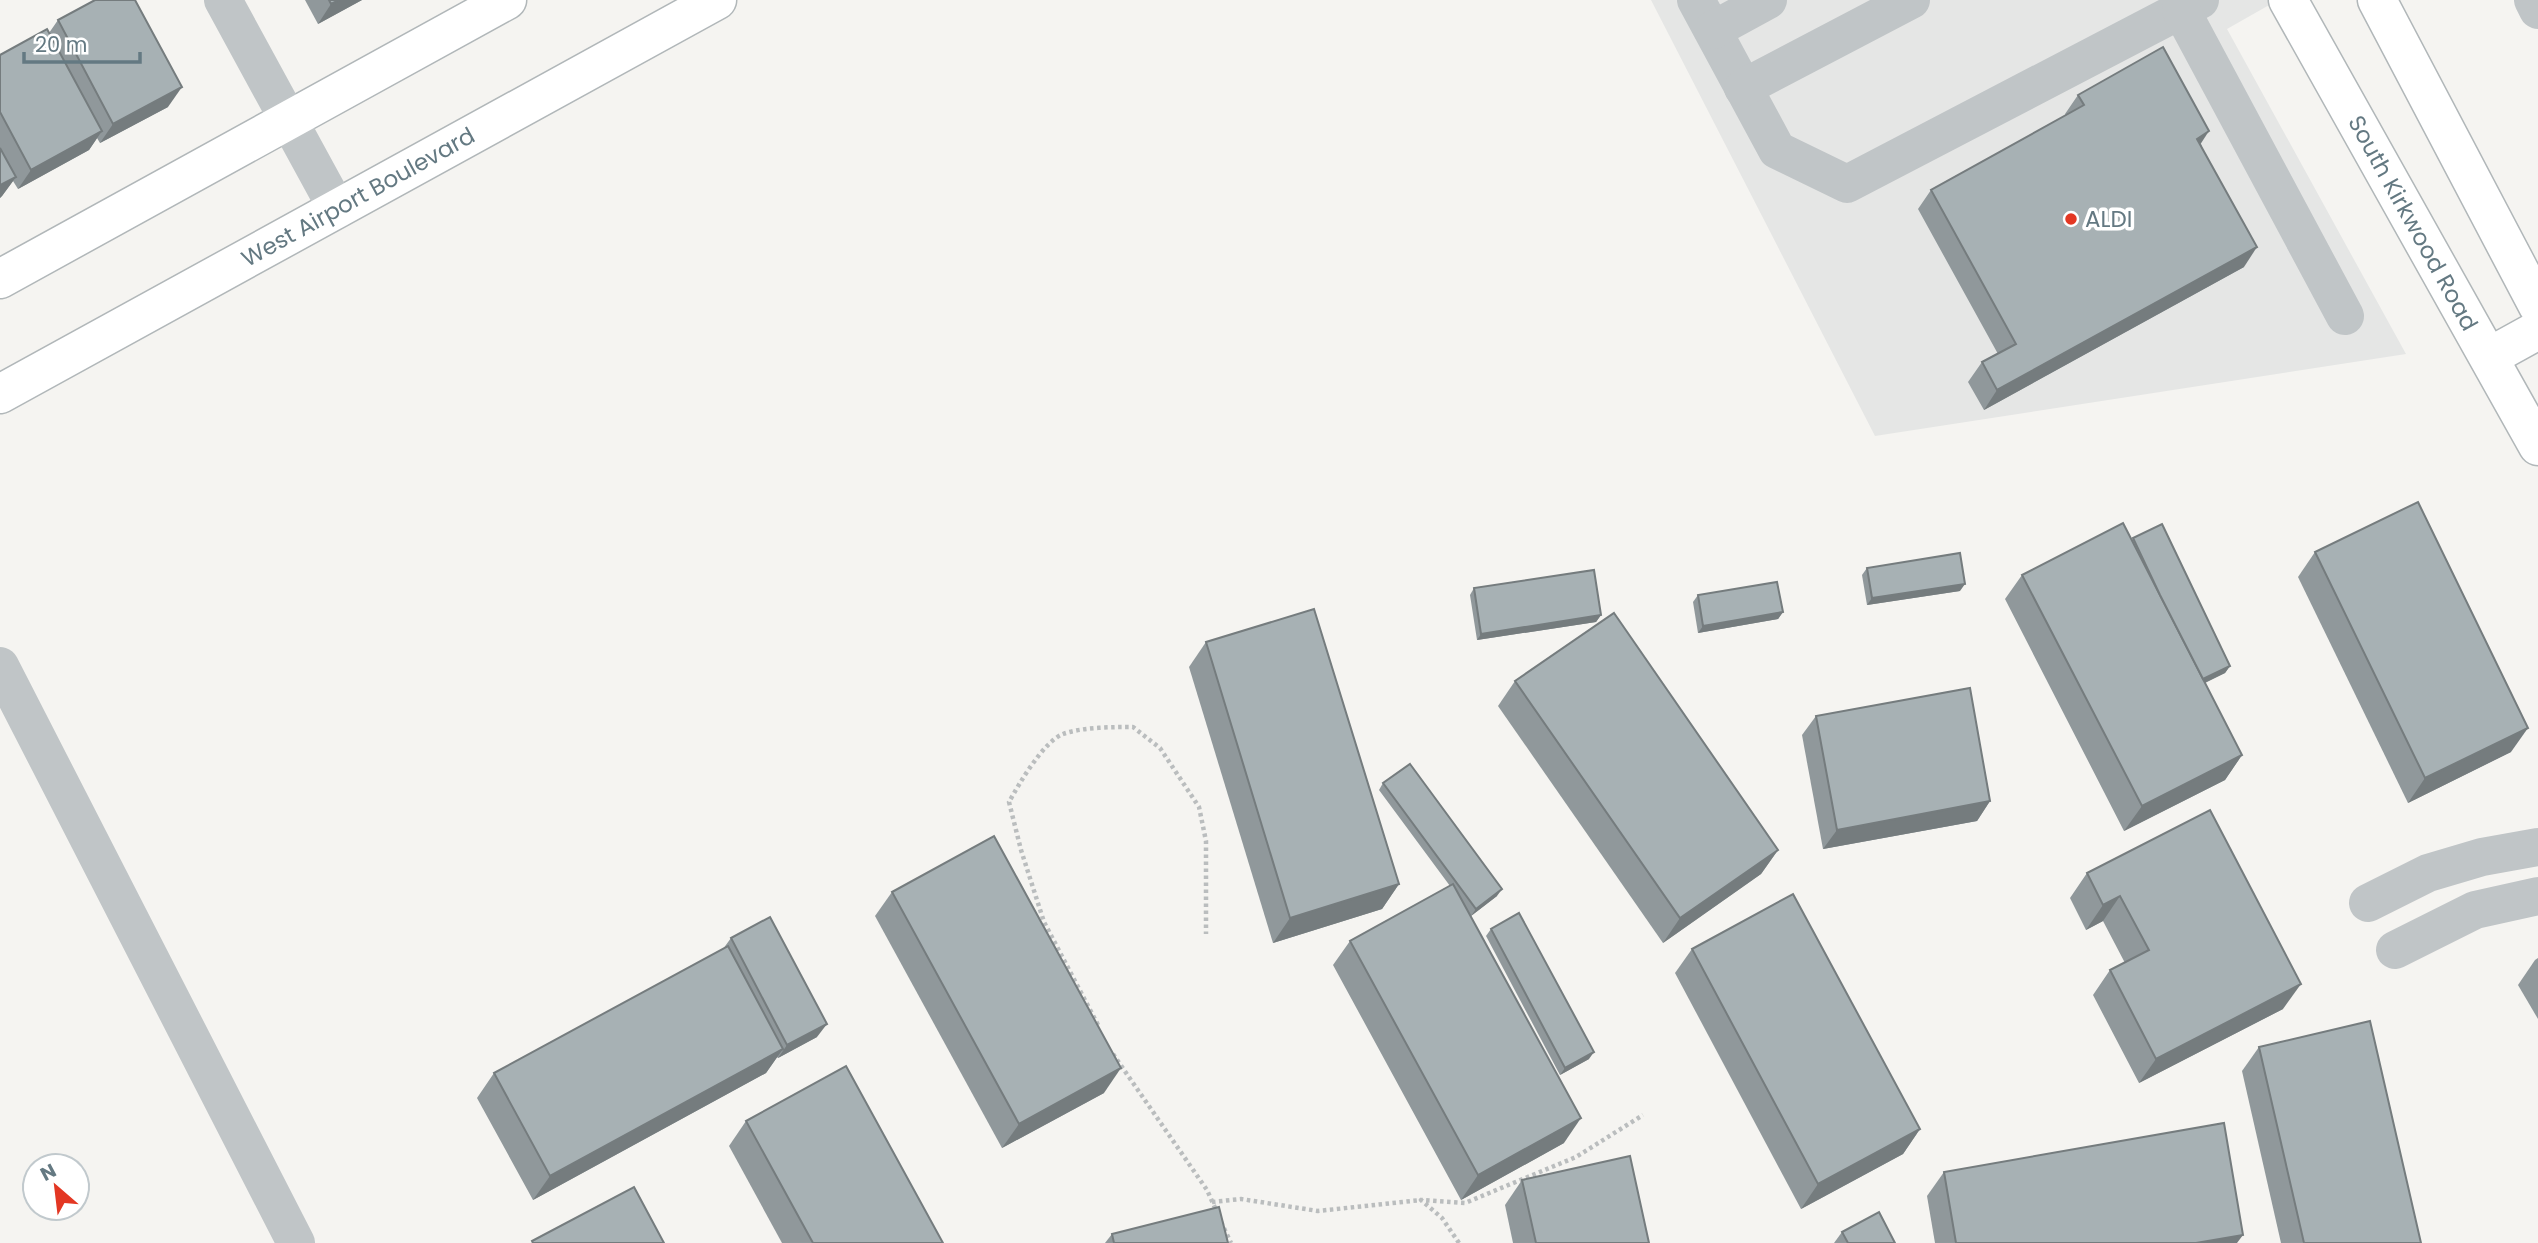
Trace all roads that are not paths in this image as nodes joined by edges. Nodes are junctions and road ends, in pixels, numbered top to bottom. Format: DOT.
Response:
graph roads {
  1 [pos="223,0"];
  2 [pos="507,0"];
  3 [pos="716,0"];
  4 [pos="1768,0"];
  5 [pos="1911,0"];
  6 [pos="2288,0"];
  7 [pos="2377,0"];
  8 [pos="2533,0"];
  9 [pos="2191,5"];
  10 [pos="2538,10"];
  11 [pos="2138,14"];
  12 [pos="1704,15"];
  13 [pos="1743,88"];
  14 [pos="288,121"];
  15 [pos="337,209"];
  16 [pos="0,279"];
  17 [pos="2538,306"];
  18 [pos="2345,316"];
  19 [pos="2538,330"];
  20 [pos="2488,357"];
  21 [pos="0,394"];
  22 [pos="2538,446"];
  23 [pos="0,666"];
  24 [pos="2538,847"];
  25 [pos="2495,855"];
  26 [pos="2522,900"];
  27 [pos="2368,903"];
  28 [pos="2395,950"];
  29 [pos="296,1243"];
  1 -- 14 [label="street"];
  2 -- 14 [label="main road"];
  3 -- 15 [label="main road, West Airport Boulevard"];
  4 -- 12 [label="street"];
  5 -- 13 [label="street"];
  6 -- 20 [label="main road, South Kirkwood Road"];
  7 -- 17 [label="main road"];
  8 -- 10 [label="street"];
  9 -- 11 [label="street"];
  9 -- 18 [label="street"];
  11 -- 13 [label="street"];
  12 -- 13 [label="street"];
  14 -- 15 [label="street"];
  14 -- 16 [label="main road"];
  15 -- 21 [label="main road, West Airport Boulevard"];
  19 -- 20 [label="main road"];
  20 -- 22 [label="main road, South Kirkwood Road"];
  23 -- 29 [label="street"];
  24 -- 25 [label="street"];
  25 -- 26 [label="street"];
  25 -- 27 [label="street"];
  26 -- 28 [label="street"];
}
